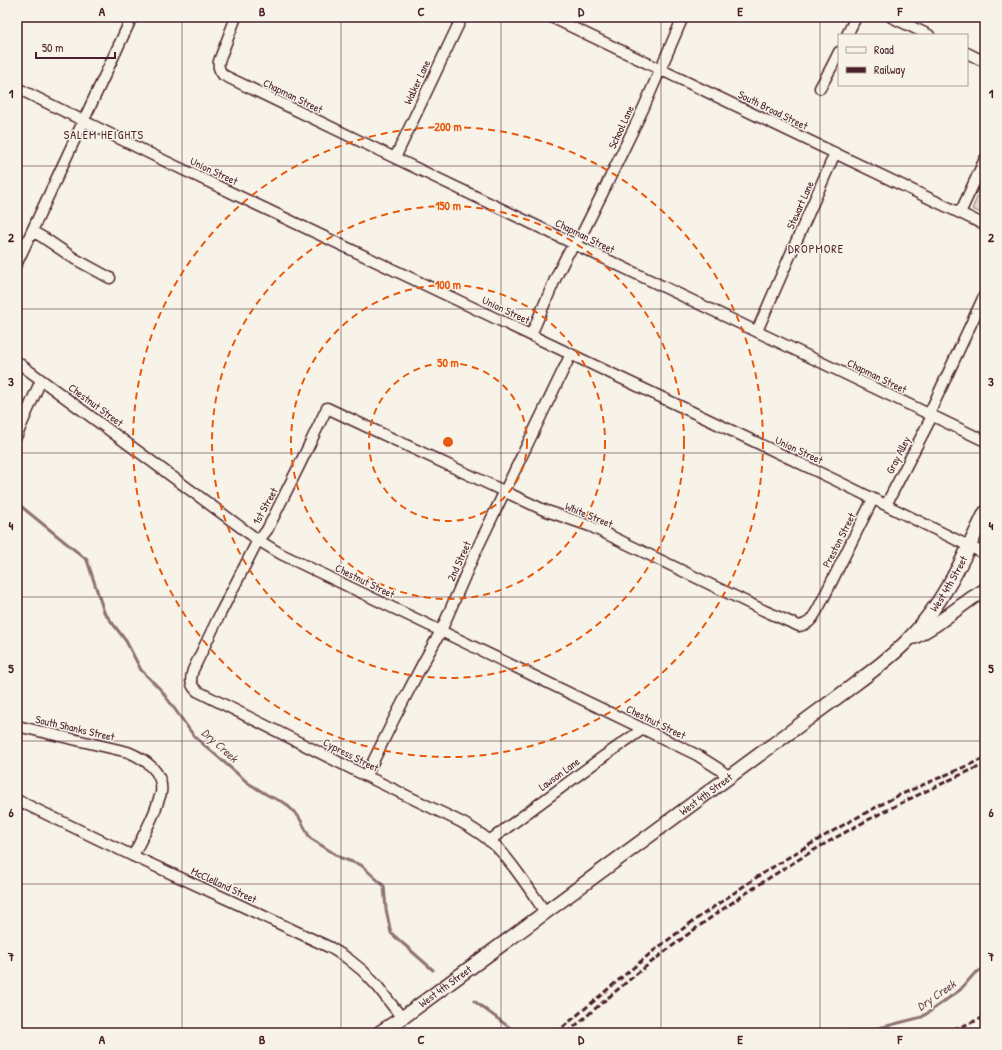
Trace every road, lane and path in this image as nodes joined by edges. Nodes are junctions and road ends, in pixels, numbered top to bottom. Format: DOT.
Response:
graph roads {
  1 [pos="132,17"];
  2 [pos="462,17"];
  3 [pos="551,17"];
  4 [pos="683,17"];
  5 [pos="856,17"];
  6 [pos="891,17"];
  7 [pos="235,22"];
  8 [pos="848,34"];
  9 [pos="927,34"];
  10 [pos="838,54"];
  11 [pos="968,54"];
  12 [pos="985,62"];
  13 [pos="660,69"];
  14 [pos="17,88"];
  15 [pos="820,88"];
  16 [pos="83,120"];
  17 [pos="835,153"];
  18 [pos="394,158"];
  19 [pos="985,159"];
  20 [pos="960,213"];
  21 [pos="985,225"];
  22 [pos="32,231"];
  23 [pos="575,244"];
  24 [pos="17,263"];
  25 [pos="110,278"];
  26 [pos="985,294"];
  27 [pos="757,332"];
  28 [pos="531,335"];
  29 [pos="571,354"];
  30 [pos="17,362"];
  31 [pos="41,380"];
  32 [pos="327,408"];
  33 [pos="930,415"];
  34 [pos="17,435"];
  35 [pos="985,441"];
  36 [pos="504,491"];
  37 [pos="873,499"];
  38 [pos="886,505"];
  39 [pos="985,513"];
  40 [pos="258,540"];
  41 [pos="969,546"];
  42 [pos="985,554"];
  43 [pos="985,590"];
  44 [pos="827,591"];
  45 [pos="220,614"];
  46 [pos="441,631"];
  47 [pos="907,641"];
  48 [pos="17,726"];
  49 [pos="643,729"];
  50 [pos="366,776"];
  51 [pos="728,777"];
  52 [pos="17,800"];
  53 [pos="489,841"];
  54 [pos="133,856"];
  55 [pos="545,912"];
  56 [pos="402,1018"];
  57 [pos="380,1033"];
  1 -- 16 [label="street"];
  2 -- 18 [label="street, Walker Lane"];
  3 -- 13 [label="street, South Broad Street"];
  4 -- 13 [label="street, School Lane"];
  5 -- 8 [label="street"];
  6 -- 9 [label="street"];
  7 -- 18 [label="street, Chapman Street"];
  10 -- 15 [label="street"];
  11 -- 12 [label="street"];
  13 -- 17 [label="street, South Broad Street"];
  13 -- 23 [label="street, School Lane"];
  14 -- 16 [label="street, Union Street"];
  16 -- 22 [label="street"];
  16 -- 28 [label="street, Union Street"];
  17 -- 20 [label="street, South Broad Street"];
  17 -- 27 [label="street, Stewart Lane"];
  18 -- 23 [label="street, Chapman Street"];
  19 -- 20 [label="street"];
  20 -- 21 [label="street, South Broad Street"];
  22 -- 24 [label="street"];
  22 -- 25 [label="street"];
  23 -- 27 [label="street, Chapman Street"];
  23 -- 28 [label="street, School Lane"];
  26 -- 33 [label="street, Gray Alley"];
  27 -- 33 [label="street, Chapman Street"];
  28 -- 29 [label="street, Union Street"];
  29 -- 36 [label="street, 2nd Street"];
  29 -- 37 [label="street, Union Street"];
  30 -- 31 [label="street, Chestnut Street"];
  31 -- 34 [label="street"];
  31 -- 40 [label="street, Chestnut Street"];
  32 -- 36 [label="street, White Street"];
  32 -- 40 [label="street, 1st Street"];
  33 -- 35 [label="street, Chapman Street"];
  33 -- 38 [label="street, Gray Alley"];
  36 -- 44 [label="street, White Street"];
  36 -- 46 [label="street, 2nd Street"];
  37 -- 38 [label="street, Union Street"];
  37 -- 44 [label="street, Preston Street"];
  38 -- 41 [label="street, Union Street"];
  39 -- 41 [label="main road, West 4th Street"];
  40 -- 45 [label="street, 1st Street"];
  40 -- 46 [label="street, Chestnut Street"];
  41 -- 42 [label="street, Union Street"];
  41 -- 47 [label="main road, West 4th Street"];
  43 -- 47 [label="main road"];
  45 -- 50 [label="street, Cypress Street"];
  46 -- 49 [label="street, Chestnut Street"];
  46 -- 50 [label="street, 2nd Street"];
  47 -- 51 [label="main road, West 4th Street"];
  48 -- 54 [label="street, South Shanks Street"];
  49 -- 51 [label="street, Chestnut Street"];
  49 -- 53 [label="street, Lawson Lane"];
  50 -- 53 [label="street, Cypress Street"];
  51 -- 55 [label="main road, West 4th Street"];
  52 -- 54 [label="street, McClelland Street"];
  53 -- 55 [label="street, Cypress Street"];
  54 -- 56 [label="street, McClelland Street"];
  55 -- 56 [label="main road, West 4th Street"];
  56 -- 57 [label="main road, West 4th Street"];
}
